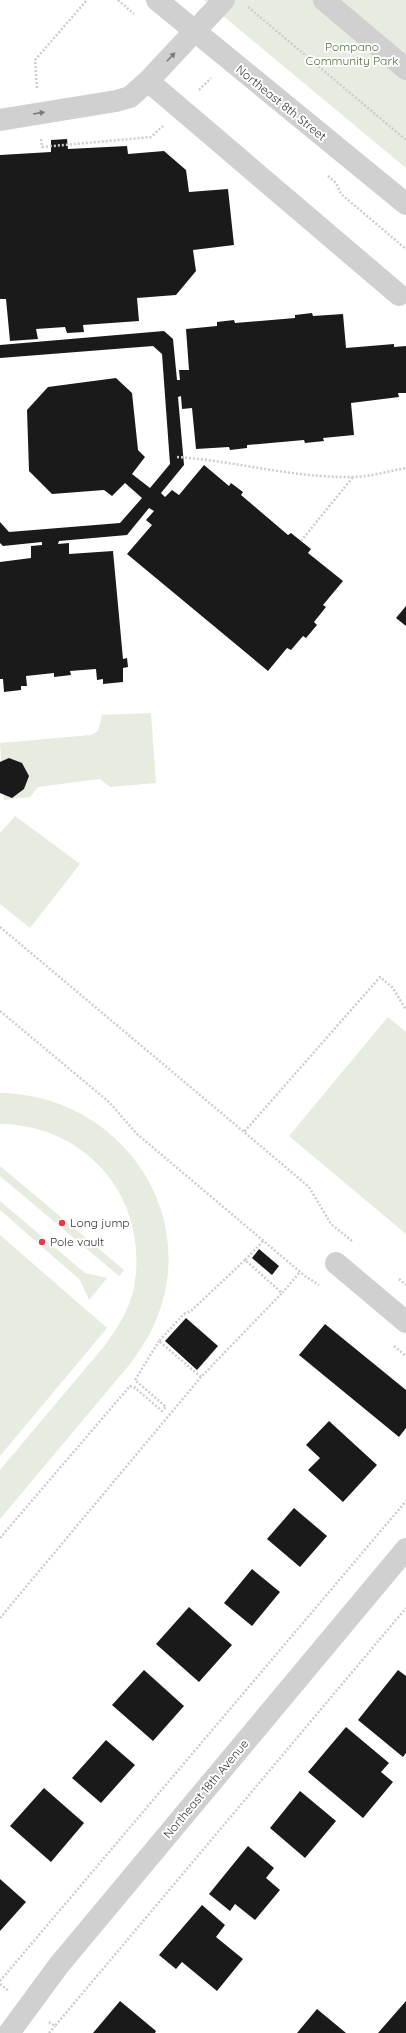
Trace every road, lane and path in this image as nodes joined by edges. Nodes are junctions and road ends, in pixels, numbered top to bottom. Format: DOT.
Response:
graph roads {
  1 [pos="157,0"];
  2 [pos="224,0"];
  3 [pos="324,0"];
  4 [pos="246,5"];
  5 [pos="195,32"];
  6 [pos="406,69"];
  7 [pos="210,78"];
  8 [pos="148,81"];
  9 [pos="216,82"];
  10 [pos="0,120"];
  11 [pos="406,140"];
  12 [pos="324,173"];
  13 [pos="406,204"];
  14 [pos="406,249"];
  15 [pos="399,295"];
  16 [pos="177,457"];
  17 [pos="406,468"];
  18 [pos="353,477"];
  19 [pos="301,541"];
  20 [pos="0,927"];
  21 [pos="406,1010"];
  22 [pos="0,1011"];
  23 [pos="244,1132"];
  24 [pos="264,1241"];
  25 [pos="355,1243"];
  26 [pos="245,1260"];
  27 [pos="336,1263"];
  28 [pos="300,1272"];
  29 [pos="395,1276"];
  30 [pos="406,1285"];
  31 [pos="323,1287"];
  32 [pos="282,1293"];
  33 [pos="406,1322"];
  34 [pos="158,1341"];
  35 [pos="388,1341"];
  36 [pos="406,1356"];
  37 [pos="201,1377"];
  38 [pos="406,1501"];
  39 [pos="0,1538"];
  40 [pos="406,1549"];
  41 [pos="406,1608"];
  42 [pos="0,1618"];
  43 [pos="0,1983"];
  44 [pos="27,2008"];
  45 [pos="55,2026"];
  46 [pos="9,2033"];
  47 [pos="50,2033"];
  1 -- 5 [label="street, Northeast 8th Street"];
  2 -- 5 [label="street"];
  3 -- 6 [label="street"];
  4 -- 11 [label="path"];
  8 -- 5 [label="street, one-way"];
  5 -- 13 [label="street, Northeast 8th Street"];
  7 -- 9 [label="path"];
  10 -- 8 [label="street, one-way"];
  8 -- 15 [label="street"];
  12 -- 14 [label="path"];
  16 -- 18 [label="path"];
  17 -- 18 [label="path"];
  18 -- 19 [label="path"];
  20 -- 23 [label="path"];
  21 -- 23 [label="path"];
  22 -- 24 [label="path"];
  23 -- 25 [label="path"];
  24 -- 26 [label="path"];
  24 -- 28 [label="path"];
  26 -- 32 [label="path"];
  26 -- 34 [label="path"];
  27 -- 33 [label="street"];
  28 -- 31 [label="path"];
  28 -- 32 [label="path"];
  29 -- 30 [label="path"];
  32 -- 37 [label="path"];
  34 -- 37 [label="path"];
  34 -- 39 [label="path"];
  35 -- 36 [label="path"];
  37 -- 42 [label="path"];
  38 -- 43 [label="path"];
  40 -- 44 [label="street, Northeast 18th Avenue"];
  41 -- 45 [label="path"];
  43 -- 44 [label="path"];
  44 -- 45 [label="path"];
  44 -- 46 [label="street, Northeast 18th Avenue"];
  45 -- 47 [label="path"];
}
